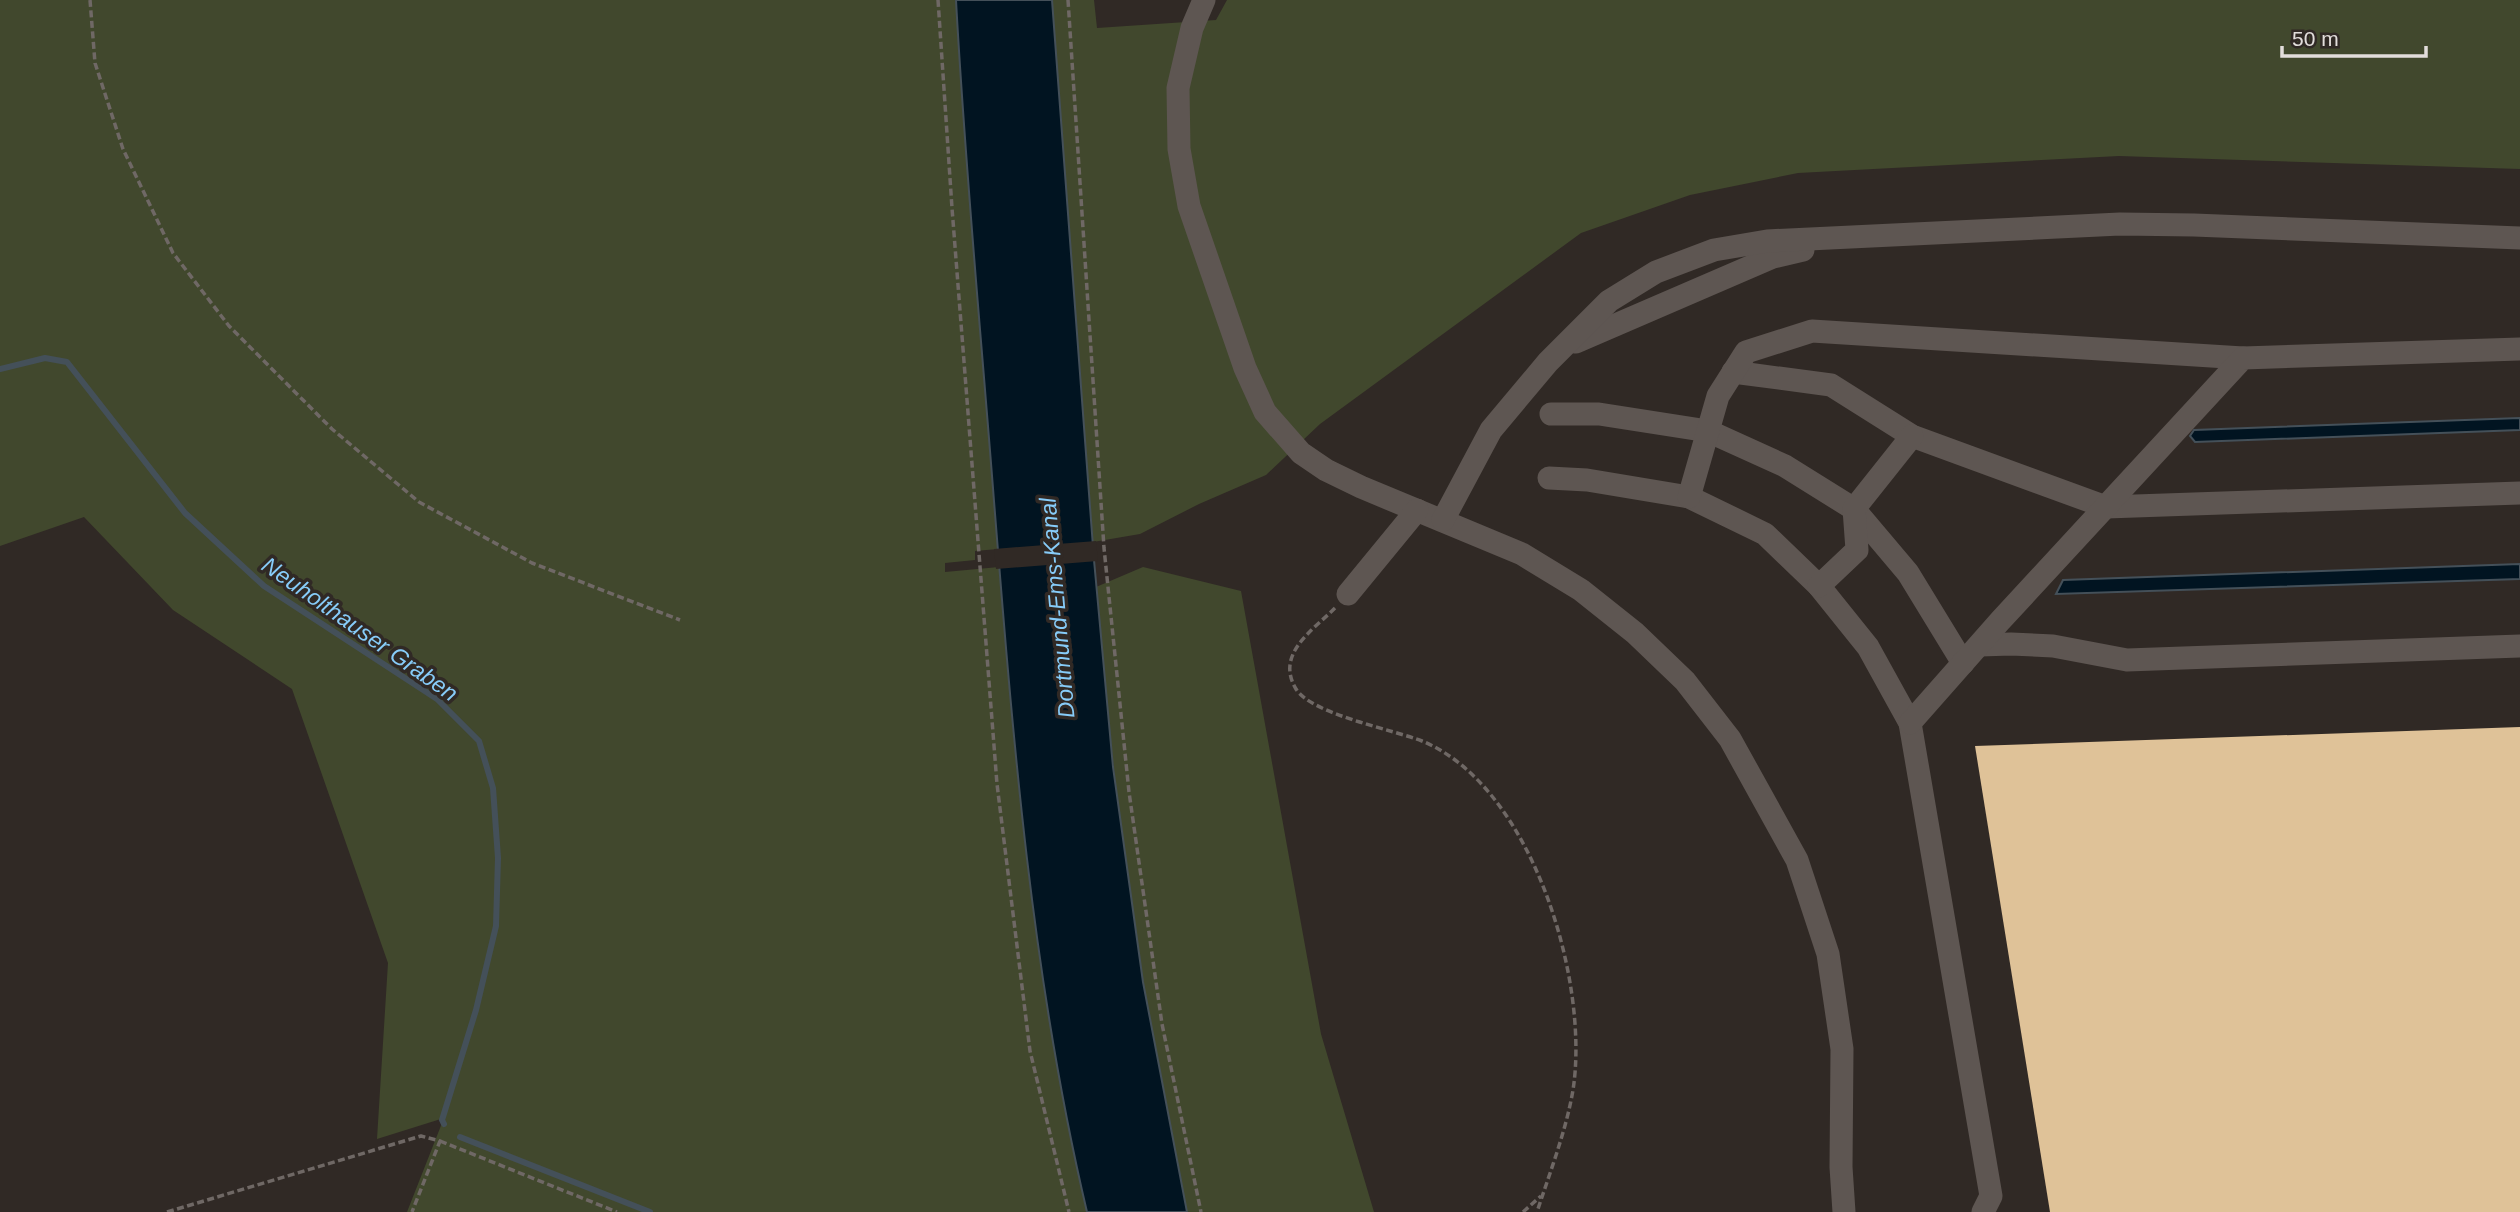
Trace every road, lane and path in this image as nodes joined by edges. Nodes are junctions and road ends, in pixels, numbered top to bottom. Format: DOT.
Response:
graph roads {
  1 [pos="90,0"];
  2 [pos="938,0"];
  3 [pos="1068,0"];
  4 [pos="1204,0"];
  5 [pos="1868,236"];
  6 [pos="2520,238"];
  7 [pos="2520,349"];
  8 [pos="2243,358"];
  9 [pos="1548,362"];
  10 [pos="1733,372"];
  11 [pos="1551,414"];
  12 [pos="1708,431"];
  13 [pos="1912,436"];
  14 [pos="1549,478"];
  15 [pos="2520,493"];
  16 [pos="1689,497"];
  17 [pos="2106,507"];
  18 [pos="1854,509"];
  19 [pos="1417,510"];
  20 [pos="1443,520"];
  21 [pos="1819,586"];
  22 [pos="1348,594"];
  23 [pos="680,621"];
  24 [pos="1980,645"];
  25 [pos="2520,646"];
  26 [pos="1964,663"];
  27 [pos="1910,723"];
  28 [pos="440,1141"];
  29 [pos="1543,1195"];
  30 [pos="167,1212"];
  31 [pos="412,1212"];
  32 [pos="617,1212"];
  33 [pos="1069,1212"];
  34 [pos="1201,1212"];
  35 [pos="1523,1212"];
  36 [pos="1537,1212"];
  37 [pos="1844,1212"];
  38 [pos="1983,1212"];
  1 -- 23 [label="path"];
  2 -- 33 [label="path"];
  3 -- 34 [label="path"];
  4 -- 19 [label="lane"];
  5 -- 6 [label="lane"];
  5 -- 9 [label="lane"];
  5 -- 9 [label="lane"];
  7 -- 8 [label="lane"];
  8 -- 10 [label="lane"];
  8 -- 17 [label="lane"];
  9 -- 20 [label="lane"];
  10 -- 12 [label="lane"];
  10 -- 13 [label="lane"];
  11 -- 12 [label="lane"];
  12 -- 16 [label="lane"];
  12 -- 18 [label="lane"];
  13 -- 17 [label="lane"];
  13 -- 18 [label="lane"];
  14 -- 16 [label="lane"];
  15 -- 17 [label="lane"];
  16 -- 21 [label="lane"];
  17 -- 24 [label="lane"];
  18 -- 21 [label="lane"];
  18 -- 26 [label="lane"];
  19 -- 20 [label="lane"];
  19 -- 22 [label="lane"];
  20 -- 37 [label="lane"];
  21 -- 27 [label="lane"];
  22 -- 29 [label="path"];
  24 -- 25 [label="lane"];
  24 -- 26 [label="lane"];
  26 -- 27 [label="lane"];
  27 -- 38 [label="lane"];
  28 -- 30 [label="path"];
  28 -- 31 [label="path"];
  28 -- 32 [label="path"];
  29 -- 35 [label="path"];
  29 -- 36 [label="path"];
}
